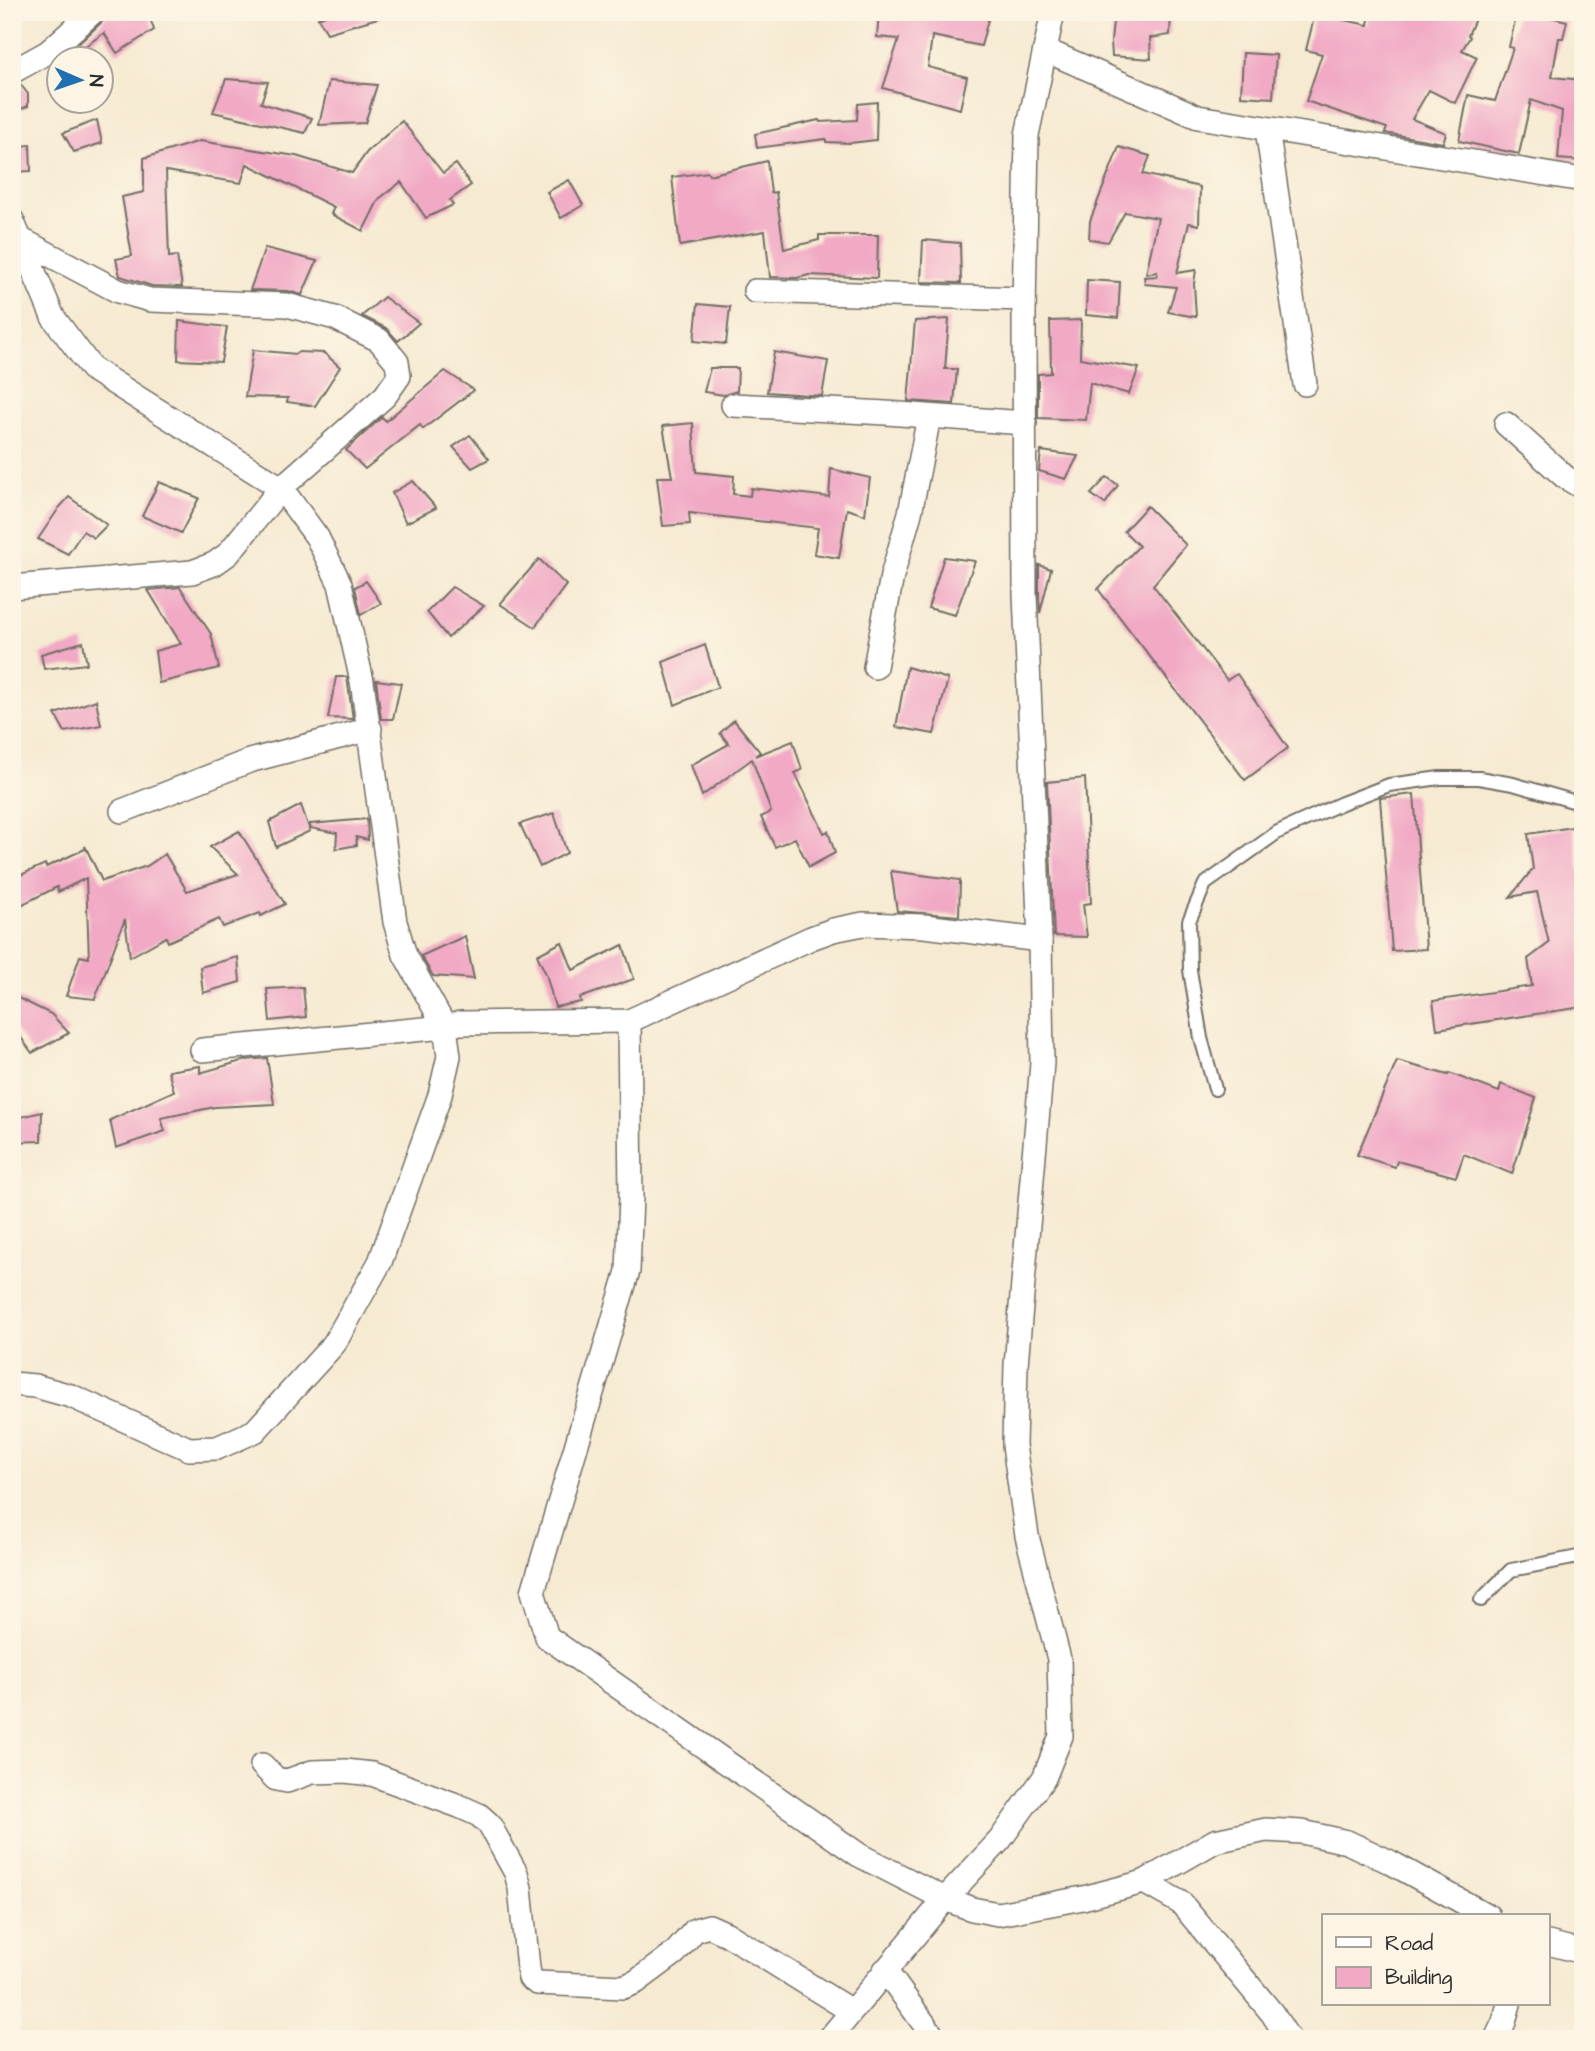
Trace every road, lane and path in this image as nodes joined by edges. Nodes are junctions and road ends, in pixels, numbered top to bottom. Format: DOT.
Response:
graph roads {
  1 [pos="1053,12"];
  2 [pos="82,17"];
  3 [pos="1045,50"];
  4 [pos="12,72"];
  5 [pos="1267,129"];
  6 [pos="1583,180"];
  7 [pos="16,229"];
  8 [pos="755,291"];
  9 [pos="1024,299"];
  10 [pos="1305,384"];
  11 [pos="733,405"];
  12 [pos="929,417"];
  13 [pos="1025,423"];
  14 [pos="1506,424"];
  15 [pos="281,488"];
  16 [pos="1583,488"];
  17 [pos="12,587"];
  18 [pos="875,667"];
  19 [pos="370,729"];
  20 [pos="1583,804"];
  21 [pos="122,811"];
  22 [pos="1040,940"];
  23 [pos="629,1021"];
  24 [pos="445,1027"];
  25 [pos="202,1050"];
  26 [pos="1215,1089"];
  27 [pos="12,1384"];
  28 [pos="1583,1556"];
  29 [pos="1481,1600"];
  30 [pos="262,1765"];
  31 [pos="1144,1882"];
  32 [pos="945,1899"];
  33 [pos="1484,1914"];
  34 [pos="1550,1944"];
  35 [pos="1583,1952"];
  36 [pos="885,1970"];
  37 [pos="1508,2006"];
  38 [pos="851,2011"];
  39 [pos="829,2039"];
  40 [pos="935,2039"];
  41 [pos="1289,2039"];
  42 [pos="1496,2039"];
  1 -- 3 [label="street"];
  2 -- 4 [label="street"];
  3 -- 5 [label="street"];
  3 -- 9 [label="street"];
  5 -- 6 [label="street"];
  5 -- 10 [label="street"];
  7 -- 15 [label="street"];
  7 -- 15 [label="street"];
  8 -- 9 [label="street"];
  9 -- 13 [label="street"];
  11 -- 12 [label="street"];
  12 -- 13 [label="street"];
  12 -- 18 [label="street"];
  13 -- 22 [label="street"];
  14 -- 16 [label="street"];
  15 -- 17 [label="street"];
  15 -- 19 [label="street"];
  19 -- 21 [label="street"];
  19 -- 24 [label="street"];
  20 -- 26 [label="lane"];
  22 -- 23 [label="street"];
  22 -- 32 [label="street"];
  23 -- 24 [label="street"];
  23 -- 32 [label="street"];
  24 -- 25 [label="street"];
  24 -- 27 [label="street"];
  28 -- 29 [label="lane"];
  30 -- 38 [label="street"];
  31 -- 32 [label="street"];
  31 -- 33 [label="street"];
  31 -- 41 [label="street"];
  32 -- 36 [label="street"];
  34 -- 35 [label="street"];
  36 -- 38 [label="street"];
  36 -- 40 [label="street"];
  37 -- 42 [label="street"];
  38 -- 39 [label="street"];
}
